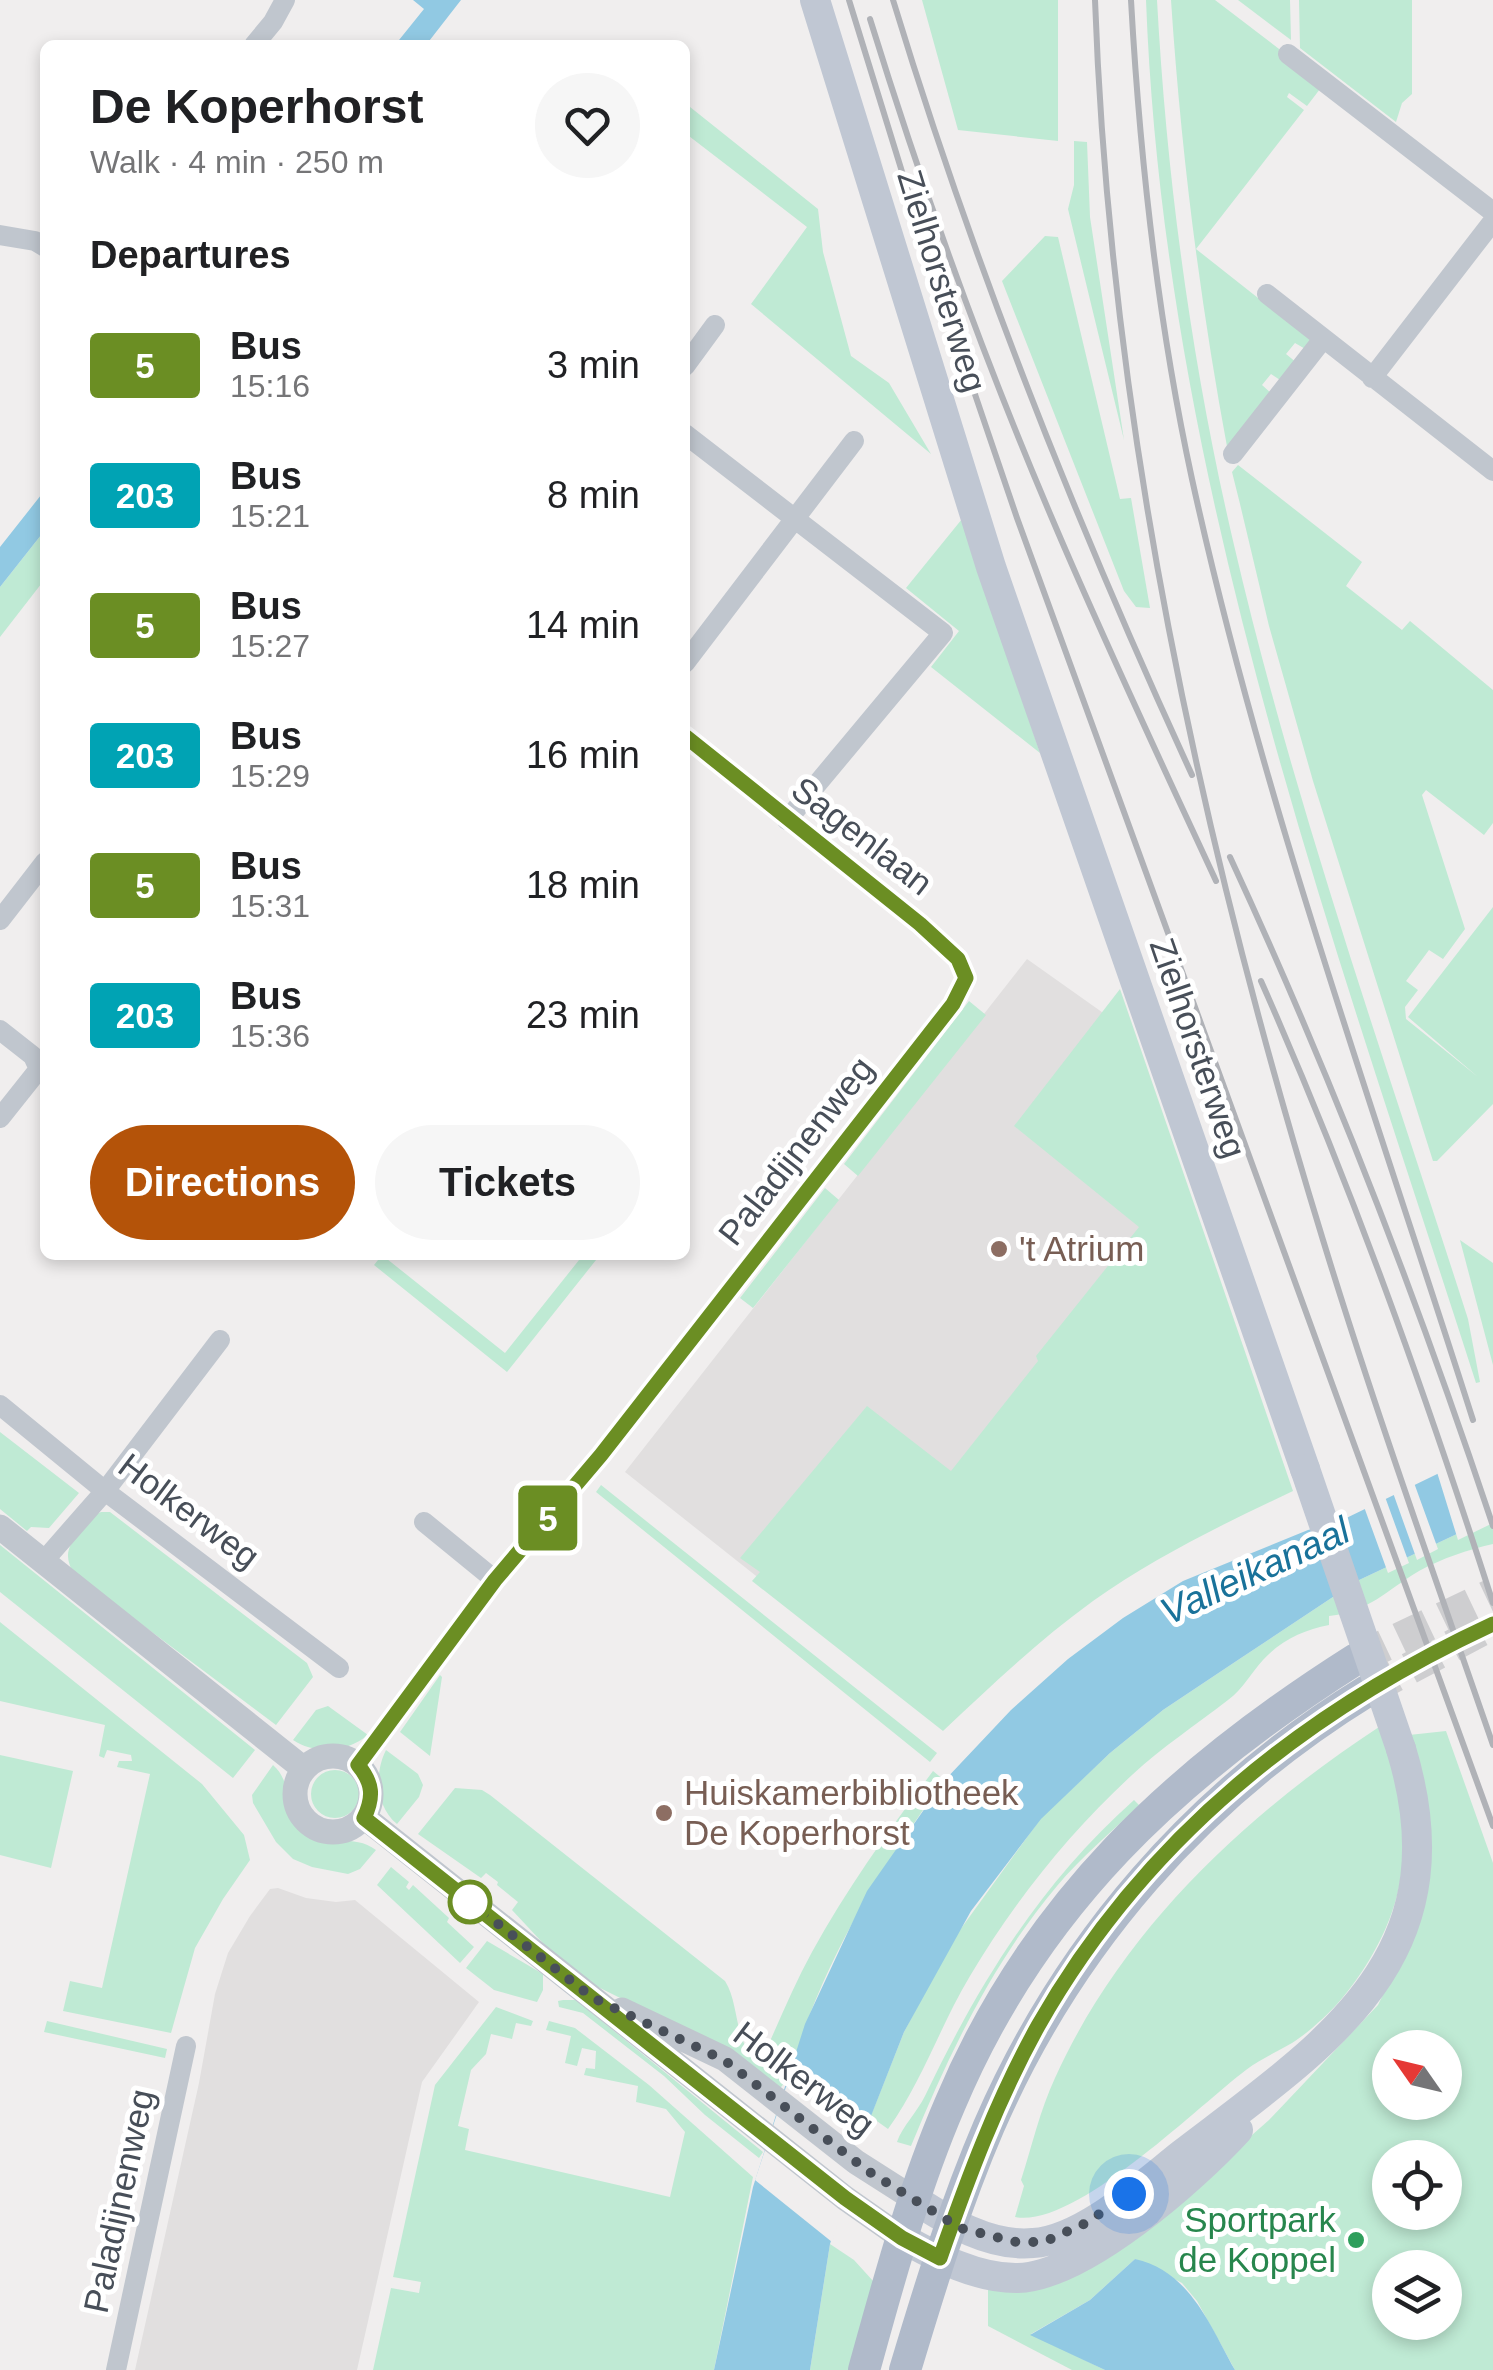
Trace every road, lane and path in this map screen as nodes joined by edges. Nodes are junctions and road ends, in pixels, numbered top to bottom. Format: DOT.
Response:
graph roads {
  1 [pos="285,0"];
  2 [pos="816,0"];
  3 [pos="258,40"];
  4 [pos="1288,54"];
  5 [pos="1493,212"];
  6 [pos="1493,222"];
  7 [pos="0,234"];
  8 [pos="40,244"];
  9 [pos="1267,294"];
  10 [pos="715,325"];
  11 [pos="1323,339"];
  12 [pos="690,359"];
  13 [pos="1372,378"];
  14 [pos="690,438"];
  15 [pos="854,441"];
  16 [pos="1233,454"];
  17 [pos="1493,471"];
  18 [pos="797,519"];
  19 [pos="690,657"];
  20 [pos="690,745"];
  21 [pos="788,820"];
  22 [pos="40,868"];
  23 [pos="0,920"];
  24 [pos="953,1004"];
  25 [pos="0,1030"];
  26 [pos="0,1118"];
  27 [pos="220,1340"];
  28 [pos="0,1405"];
  29 [pos="106,1491"];
  30 [pos="424,1522"];
  31 [pos="0,1528"];
  32 [pos="42,1563"];
  33 [pos="495,1580"];
  34 [pos="1356,1659"];
  35 [pos="339,1668"];
  36 [pos="1367,1691"];
  37 [pos="358,1765"];
  38 [pos="304,1769"];
  39 [pos="364,1818"];
  40 [pos="593,1998"];
  41 [pos="186,2046"];
  42 [pos="1276,2085"];
  43 [pos="914,2200"];
  44 [pos="952,2224"];
  45 [pos="902,2238"];
  46 [pos="940,2258"];
  47 [pos="116,2370"];
  48 [pos="864,2370"];
  49 [pos="906,2370"];
  1 -- 3 [label="street"];
  2 -- 42 [label="main road, Zielhorsterweg, bridge"];
  4 -- 5 [label="street"];
  6 -- 13 [label="street"];
  7 -- 8 [label="street"];
  9 -- 11 [label="street"];
  10 -- 12 [label="street"];
  11 -- 13 [label="street"];
  11 -- 16 [label="street"];
  13 -- 17 [label="street"];
  14 -- 18 [label="street"];
  15 -- 18 [label="street"];
  18 -- 19 [label="street"];
  18 -- 21 [label="street"];
  20 -- 21 [label="street, Sagenlaan"];
  21 -- 24 [label="street, Sagenlaan"];
  22 -- 23 [label="street"];
  24 -- 33 [label="street, Paladijnenweg"];
  25 -- 26 [label="street"];
  27 -- 29 [label="street"];
  28 -- 29 [label="street, Holkerweg"];
  29 -- 32 [label="street"];
  29 -- 35 [label="street, Holkerweg"];
  30 -- 33 [label="street"];
  31 -- 32 [label="street"];
  32 -- 38 [label="street"];
  33 -- 37 [label="street, Paladijnenweg"];
  34 -- 43 [label="main road"];
  36 -- 44 [label="main road"];
  37 -- 38 [label="street"];
  37 -- 39 [label="street"];
  38 -- 39 [label="street"];
  39 -- 40 [label="street, Holkerweg"];
  40 -- 43 [label="street, Holkerweg"];
  40 -- 45 [label="street, Holkerweg"];
  41 -- 47 [label="street, Paladijnenweg"];
  42 -- 44 [label="main road, Zielhorsterweg"];
  42 -- 46 [label="main road, Zielhorsterweg"];
  43 -- 44 [label="main road, Zielhorsterweg"];
  43 -- 45 [label="main road"];
  44 -- 46 [label="main road"];
  45 -- 46 [label="main road, Zielhorsterweg"];
  45 -- 48 [label="main road"];
  46 -- 49 [label="main road"];
}
